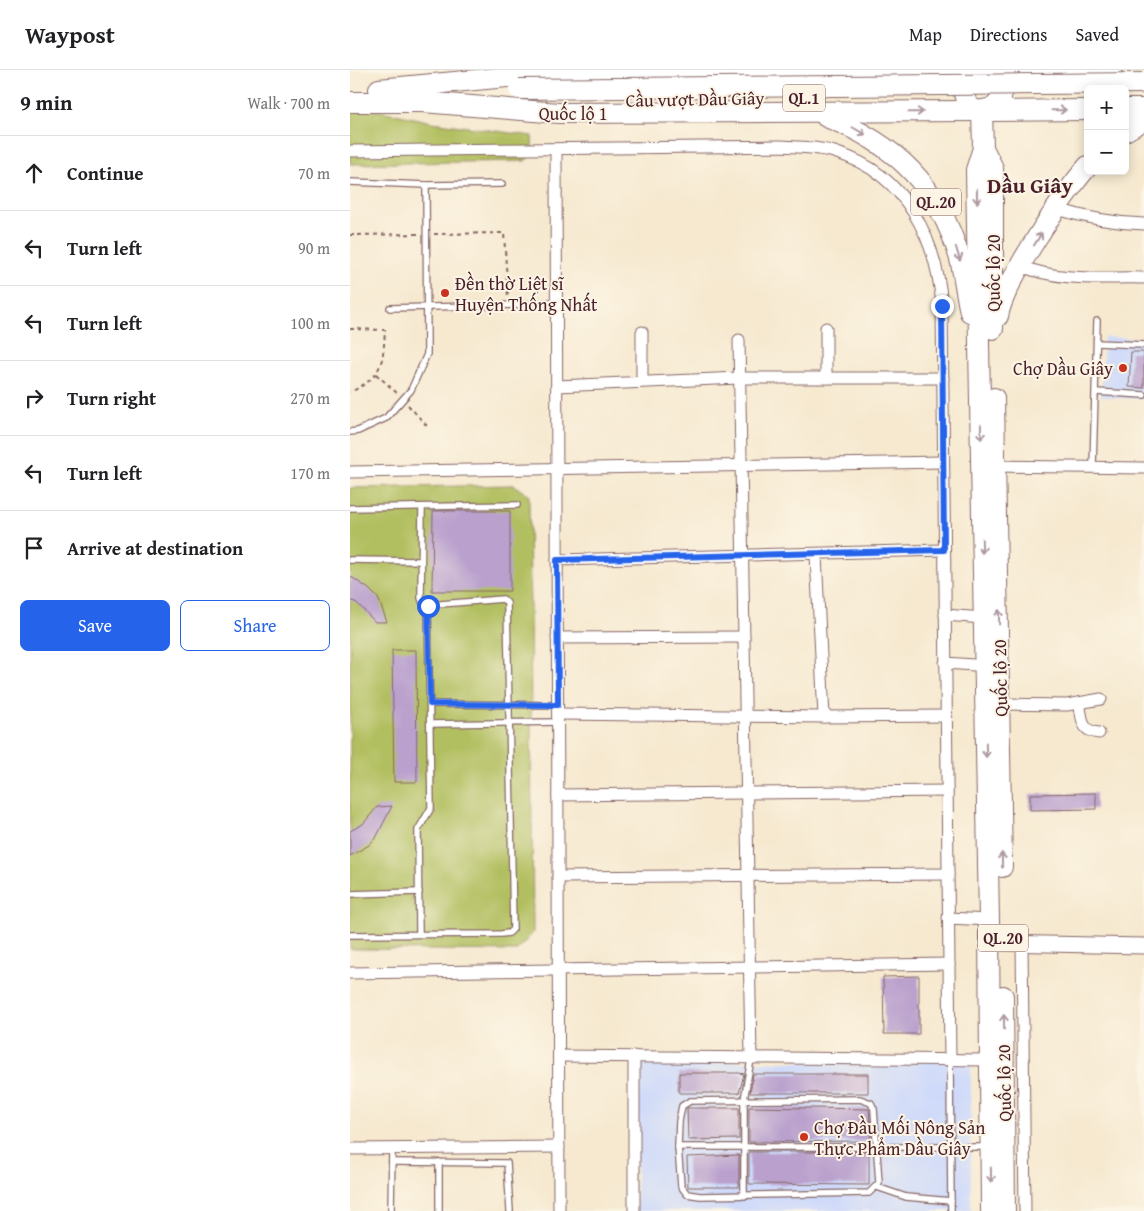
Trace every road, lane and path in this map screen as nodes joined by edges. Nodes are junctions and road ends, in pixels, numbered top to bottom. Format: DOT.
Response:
graph roads {
  1 [pos="1112,70"];
  2 [pos="872,71"];
  3 [pos="937,71"];
  4 [pos="982,72"];
  5 [pos="1144,83"];
  6 [pos="397,88"];
  7 [pos="350,89"];
  8 [pos="519,95"];
  9 [pos="1129,95"];
  10 [pos="1144,95"];
  11 [pos="1084,96"];
  12 [pos="350,102"];
  13 [pos="422,102"];
  14 [pos="1129,109"];
  15 [pos="1144,109"];
  16 [pos="1084,110"];
  17 [pos="982,111"];
  18 [pos="814,112"];
  19 [pos="1144,120"];
  20 [pos="1127,130"];
  21 [pos="556,150"];
  22 [pos="350,151"];
  23 [pos="1084,172"];
  24 [pos="350,182"];
  25 [pos="502,184"];
  26 [pos="426,185"];
  27 [pos="1057,209"];
  28 [pos="1144,224"];
  29 [pos="426,234"];
  30 [pos="350,235"];
  31 [pos="1021,266"];
  32 [pos="1144,278"];
  33 [pos="556,302"];
  34 [pos="428,306"];
  35 [pos="508,306"];
  36 [pos="390,308"];
  37 [pos="1097,321"];
  38 [pos="826,328"];
  39 [pos="350,329"];
  40 [pos="642,332"];
  41 [pos="739,340"];
  42 [pos="1097,343"];
  43 [pos="1144,345"];
  44 [pos="986,348"];
  45 [pos="740,378"];
  46 [pos="826,378"];
  47 [pos="942,378"];
  48 [pos="642,381"];
  49 [pos="556,386"];
  50 [pos="350,392"];
  51 [pos="1096,392"];
  52 [pos="1144,395"];
  53 [pos="350,432"];
  54 [pos="943,462"];
  55 [pos="741,465"];
  56 [pos="996,466"];
  57 [pos="1094,466"];
  58 [pos="557,468"];
  59 [pos="1144,468"];
  60 [pos="350,472"];
  61 [pos="517,505"];
  62 [pos="422,506"];
  63 [pos="350,508"];
  64 [pos="944,550"];
  65 [pos="816,555"];
  66 [pos="742,556"];
  67 [pos="350,560"];
  68 [pos="557,560"];
  69 [pos="420,561"];
  70 [pos="428,606"];
  71 [pos="945,615"];
  72 [pos="983,618"];
  73 [pos="744,637"];
  74 [pos="557,638"];
  75 [pos="945,663"];
  76 [pos="992,666"];
  77 [pos="1101,699"];
  78 [pos="509,703"];
  79 [pos="1079,703"];
  80 [pos="430,704"];
  81 [pos="1001,704"];
  82 [pos="558,714"];
  83 [pos="745,716"];
  84 [pos="946,716"];
  85 [pos="824,717"];
  86 [pos="509,722"];
  87 [pos="430,724"];
  88 [pos="1099,733"];
  89 [pos="947,791"];
  90 [pos="746,794"];
  91 [pos="558,795"];
  92 [pos="948,874"];
  93 [pos="748,876"];
  94 [pos="558,877"];
  95 [pos="419,892"];
  96 [pos="350,894"];
  97 [pos="948,918"];
  98 [pos="989,920"];
  99 [pos="419,934"];
  100 [pos="350,935"];
  101 [pos="1012,943"];
  102 [pos="1144,946"];
  103 [pos="949,964"];
  104 [pos="749,967"];
  105 [pos="558,970"];
  106 [pos="350,972"];
  107 [pos="559,1056"];
  108 [pos="634,1056"];
  109 [pos="751,1059"];
  110 [pos="950,1059"];
  111 [pos="990,1060"];
  112 [pos="744,1100"];
  113 [pos="950,1146"];
  114 [pos="998,1146"];
  115 [pos="559,1147"];
  116 [pos="678,1147"];
  117 [pos="743,1147"];
  118 [pos="877,1147"];
  119 [pos="392,1148"];
  120 [pos="350,1149"];
  121 [pos="392,1162"];
  122 [pos="439,1162"];
  123 [pos="877,1187"];
  124 [pos="744,1196"];
  125 [pos="951,1201"];
  126 [pos="391,1211"];
  127 [pos="439,1211"];
  128 [pos="510,1211"];
  129 [pos="559,1211"];
  130 [pos="634,1211"];
  131 [pos="952,1211"];
  132 [pos="991,1211"];
  133 [pos="1005,1211"];
  134 [pos="1025,1211"];
  1 -- 4 [label="highway, QL.1"];
  2 -- 3 [label="highway, QL.1"];
  2 -- 6 [label="highway, QL.1"];
  3 -- 4 [label="highway, QL.1"];
  4 -- 17 [label="highway"];
  4 -- 17 [label="highway"];
  5 -- 8 [label="highway, Cầu vượt Dầu Giây / QL.1, bridge"];
  6 -- 7 [label="highway, QL.1"];
  6 -- 8 [label="highway, Cầu vượt Dầu Giây / QL.1"];
  8 -- 11 [label="highway, Cầu vượt Dầu Giây / QL.1"];
  8 -- 13 [label="highway, Cầu vượt Dầu Giây / QL.1"];
  9 -- 10 [label="highway"];
  12 -- 13 [label="highway, Quốc lộ 1 / QL.1"];
  13 -- 18 [label="highway, Quốc lộ 1 / QL.1"];
  14 -- 15 [label="highway"];
  17 -- 16 [label="highway, Quốc lộ 1 / QL.1, one-way"];
  18 -- 17 [label="highway, Quốc lộ 1 / QL.1, one-way"];
  17 -- 44 [label="highway, Quốc lộ 20 / QL.20"];
  18 -- 44 [label="highway, QL.20, one-way"];
  19 -- 20 [label="highway"];
  21 -- 22 [label="street"];
  21 -- 33 [label="street"];
  21 -- 47 [label="street"];
  23 -- 27 [label="highway, QL.20"];
  24 -- 26 [label="lane"];
  25 -- 26 [label="lane"];
  26 -- 29 [label="lane"];
  27 -- 28 [label="street"];
  31 -- 27 [label="highway, QL.20, one-way"];
  29 -- 30 [label="path"];
  29 -- 34 [label="lane"];
  29 -- 35 [label="path"];
  31 -- 32 [label="street"];
  31 -- 44 [label="highway, QL.20"];
  33 -- 35 [label="lane"];
  33 -- 49 [label="street"];
  34 -- 35 [label="lane"];
  34 -- 36 [label="lane"];
  34 -- 53 [label="lane"];
  37 -- 42 [label="lane"];
  38 -- 46 [label="street"];
  39 -- 50 [label="path"];
  40 -- 48 [label="street"];
  41 -- 45 [label="street"];
  42 -- 43 [label="lane"];
  42 -- 51 [label="lane"];
  44 -- 56 [label="highway, Quốc lộ 20 / QL.20"];
  44 -- 72 [label="highway, Quốc lộ 20 / QL.20, one-way"];
  45 -- 46 [label="street"];
  45 -- 48 [label="street"];
  45 -- 55 [label="street"];
  46 -- 47 [label="street"];
  47 -- 54 [label="street"];
  48 -- 49 [label="street"];
  49 -- 58 [label="street"];
  51 -- 52 [label="lane"];
  51 -- 57 [label="lane"];
  54 -- 55 [label="street"];
  54 -- 64 [label="street"];
  55 -- 58 [label="street"];
  55 -- 66 [label="street"];
  56 -- 57 [label="street"];
  76 -- 56 [label="highway, Quốc lộ 20 / QL.20, one-way"];
  57 -- 59 [label="street"];
  58 -- 60 [label="street"];
  58 -- 68 [label="street"];
  61 -- 62 [label="lane"];
  62 -- 63 [label="lane"];
  62 -- 69 [label="lane"];
  64 -- 65 [label="street"];
  64 -- 71 [label="street"];
  65 -- 66 [label="street"];
  65 -- 85 [label="street"];
  66 -- 68 [label="street"];
  66 -- 73 [label="street"];
  67 -- 69 [label="lane"];
  68 -- 74 [label="street"];
  69 -- 70 [label="lane"];
  70 -- 78 [label="lane"];
  70 -- 80 [label="lane"];
  71 -- 72 [label="street"];
  71 -- 75 [label="street"];
  72 -- 76 [label="highway, Quốc lộ 20 / QL.20"];
  73 -- 74 [label="street"];
  73 -- 83 [label="street"];
  74 -- 82 [label="street"];
  75 -- 76 [label="street"];
  75 -- 84 [label="street"];
  76 -- 81 [label="highway, Quốc lộ 20 / QL.20"];
  76 -- 98 [label="highway, Quốc lộ 20 / QL.20, one-way"];
  77 -- 79 [label="street"];
  78 -- 80 [label="lane"];
  78 -- 82 [label="lane"];
  78 -- 86 [label="lane"];
  79 -- 81 [label="street"];
  79 -- 88 [label="street"];
  80 -- 87 [label="lane"];
  101 -- 81 [label="highway, Quốc lộ 20 / QL.20, one-way"];
  82 -- 83 [label="street"];
  82 -- 86 [label="lane"];
  82 -- 91 [label="street"];
  83 -- 85 [label="street"];
  83 -- 90 [label="street"];
  84 -- 85 [label="street"];
  84 -- 89 [label="street"];
  86 -- 87 [label="lane"];
  86 -- 99 [label="lane"];
  87 -- 95 [label="lane"];
  89 -- 90 [label="street"];
  89 -- 92 [label="street"];
  90 -- 91 [label="street"];
  90 -- 93 [label="street"];
  91 -- 94 [label="street"];
  92 -- 93 [label="street"];
  92 -- 97 [label="street"];
  93 -- 94 [label="street"];
  93 -- 104 [label="street"];
  94 -- 105 [label="street"];
  95 -- 96 [label="lane"];
  95 -- 99 [label="lane"];
  97 -- 98 [label="street"];
  97 -- 103 [label="street"];
  98 -- 111 [label="highway, Quốc lộ 20 / QL.20"];
  99 -- 100 [label="lane"];
  101 -- 102 [label="street"];
  114 -- 101 [label="highway, Quốc lộ 20 / QL.20, one-way"];
  101 -- 134 [label="street"];
  103 -- 104 [label="street"];
  103 -- 110 [label="street"];
  104 -- 105 [label="street"];
  104 -- 109 [label="street"];
  105 -- 106 [label="street"];
  105 -- 107 [label="street"];
  107 -- 108 [label="street"];
  107 -- 115 [label="street"];
  108 -- 109 [label="street"];
  108 -- 130 [label="street"];
  109 -- 110 [label="street"];
  109 -- 112 [label="lane"];
  110 -- 111 [label="street"];
  110 -- 113 [label="lane"];
  111 -- 114 [label="highway, Quốc lộ 20 / QL.20"];
  112 -- 116 [label="lane"];
  112 -- 117 [label="lane"];
  112 -- 118 [label="lane"];
  113 -- 114 [label="lane"];
  113 -- 118 [label="lane"];
  113 -- 125 [label="lane"];
  114 -- 132 [label="highway, Quốc lộ 20 / QL.20, one-way"];
  114 -- 133 [label="highway, Quốc lộ 20 / QL.20"];
  115 -- 119 [label="street"];
  115 -- 129 [label="street"];
  116 -- 117 [label="lane"];
  116 -- 124 [label="lane"];
  117 -- 118 [label="lane"];
  117 -- 124 [label="lane"];
  118 -- 123 [label="lane"];
  119 -- 120 [label="street"];
  119 -- 121 [label="lane"];
  121 -- 122 [label="lane"];
  121 -- 126 [label="lane"];
  122 -- 127 [label="lane"];
  122 -- 128 [label="lane"];
  123 -- 124 [label="lane"];
  123 -- 125 [label="lane"];
  125 -- 131 [label="lane"];
}
